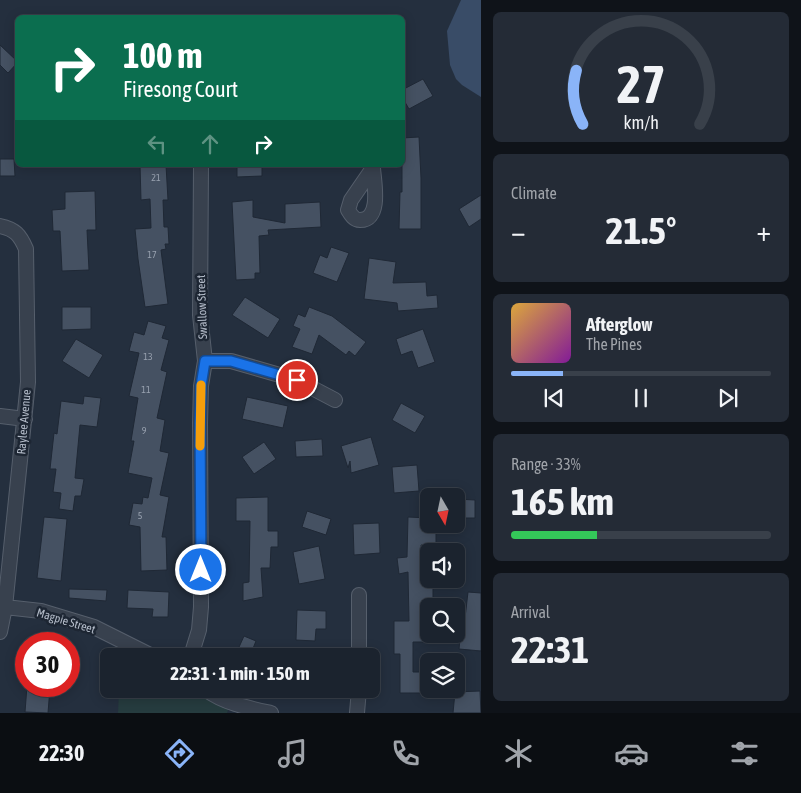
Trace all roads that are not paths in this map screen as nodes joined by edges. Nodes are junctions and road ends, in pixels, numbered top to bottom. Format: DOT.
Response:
graph roads {
  1 [pos="201,167"];
  2 [pos="0,226"];
  3 [pos="205,361"];
  4 [pos="335,400"];
  5 [pos="0,416"];
  6 [pos="25,419"];
  7 [pos="359,595"];
  8 [pos="5,607"];
  9 [pos="0,632"];
  10 [pos="135,648"];
  11 [pos="193,648"];
  12 [pos="360,648"];
  13 [pos="221,698"];
  14 [pos="359,698"];
  15 [pos="271,713"];
  16 [pos="358,713"];
  1 -- 3 [label="street, Swallow Street"];
  2 -- 6 [label="street, Raylee Avenue"];
  3 -- 4 [label="street"];
  3 -- 11 [label="street, Swallow Street"];
  5 -- 6 [label="street"];
  6 -- 8 [label="street, Raylee Avenue"];
  7 -- 12 [label="street"];
  8 -- 9 [label="street, Raylee Avenue"];
  8 -- 10 [label="street, Magpie Street"];
  13 -- 15 [label="street"];
  14 -- 16 [label="street"];
}
